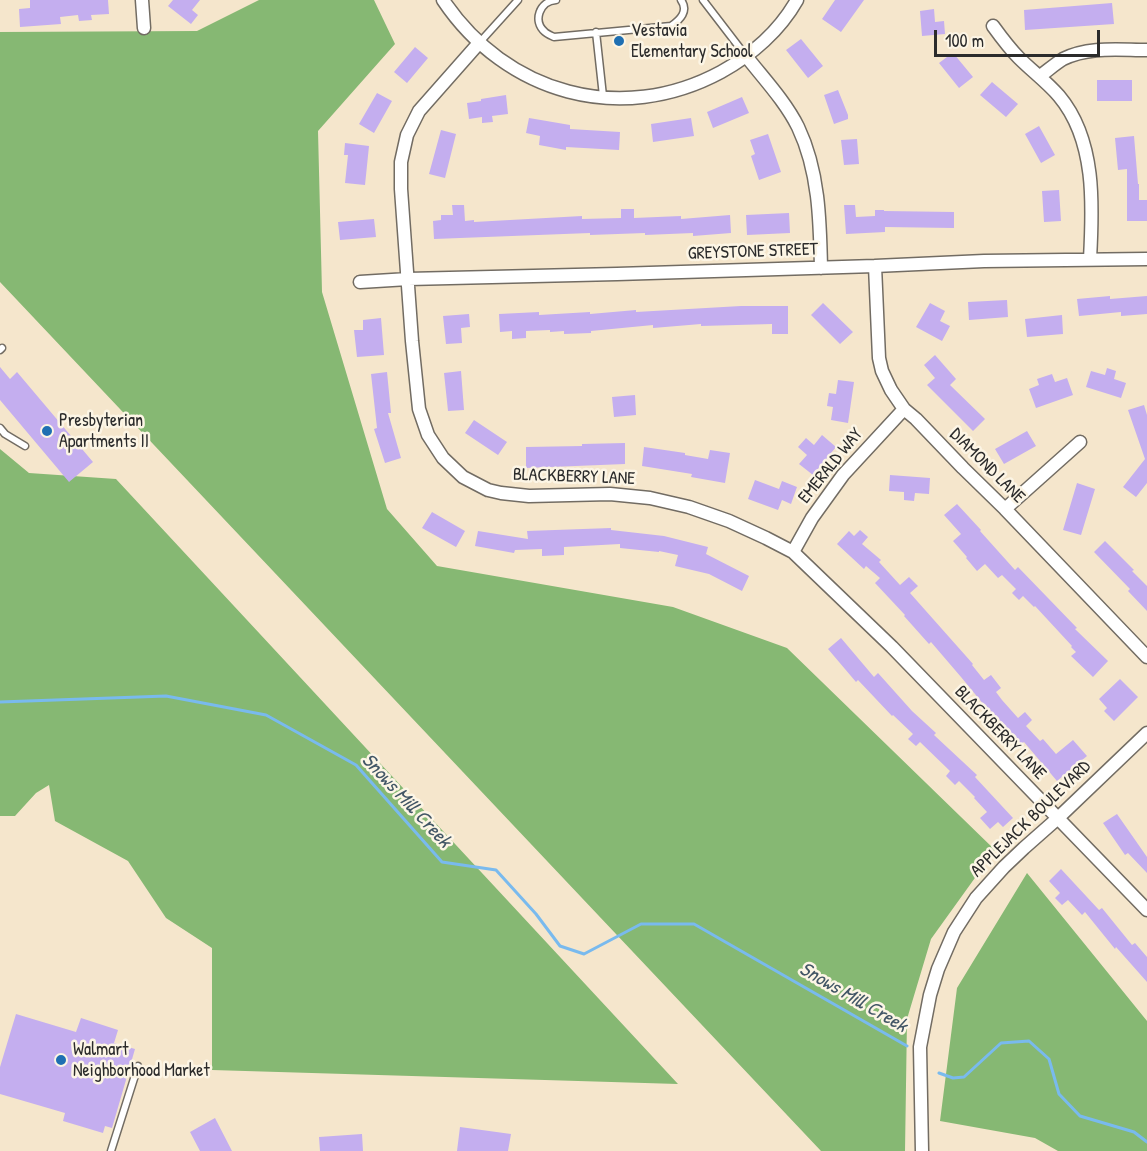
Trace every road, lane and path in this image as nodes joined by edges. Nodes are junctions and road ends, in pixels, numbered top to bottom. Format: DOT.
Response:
graph roads {
  1 [pos="142,0"];
  2 [pos="443,0"];
  3 [pos="518,0"];
  4 [pos="556,0"];
  5 [pos="681,0"];
  6 [pos="703,0"];
  7 [pos="797,0"];
  8 [pos="993,26"];
  9 [pos="144,28"];
  10 [pos="596,32"];
  11 [pos="479,43"];
  12 [pos="1147,50"];
  13 [pos="746,56"];
  14 [pos="1040,76"];
  15 [pos="603,97"];
  16 [pos="1090,259"];
  17 [pos="1147,259"];
  18 [pos="874,266"];
  19 [pos="821,268"];
  20 [pos="408,279"];
  21 [pos="360,282"];
  22 [pos="904,409"];
  23 [pos="0,428"];
  24 [pos="1080,442"];
  25 [pos="25,446"];
  26 [pos="1005,509"];
  27 [pos="793,552"];
  28 [pos="1147,657"];
  29 [pos="1147,733"];
  30 [pos="1058,818"];
  31 [pos="1147,910"];
  32 [pos="138,1066"];
  33 [pos="111,1151"];
  34 [pos="922,1151"];
  1 -- 9 [label="street"];
  2 -- 11 [label="street"];
  3 -- 11 [label="lane"];
  4 -- 10 [label="lane"];
  5 -- 10 [label="lane"];
  6 -- 13 [label="lane"];
  7 -- 13 [label="street"];
  8 -- 14 [label="street"];
  10 -- 15 [label="lane"];
  11 -- 15 [label="street"];
  11 -- 20 [label="street, BLACKBERRY LANE"];
  12 -- 14 [label="street"];
  13 -- 15 [label="street"];
  13 -- 19 [label="street"];
  14 -- 16 [label="street"];
  16 -- 17 [label="street, GREYSTONE STREET"];
  16 -- 18 [label="street, GREYSTONE STREET"];
  18 -- 19 [label="street, GREYSTONE STREET"];
  18 -- 22 [label="street, DIAMOND LANE"];
  19 -- 20 [label="street, GREYSTONE STREET"];
  20 -- 21 [label="street, GREYSTONE STREET"];
  20 -- 27 [label="street, BLACKBERRY LANE"];
  22 -- 26 [label="street, DIAMOND LANE"];
  22 -- 27 [label="street, EMERALD WAY"];
  23 -- 25 [label="lane"];
  24 -- 26 [label="street"];
  26 -- 28 [label="street, DIAMOND LANE"];
  27 -- 30 [label="street, BLACKBERRY LANE"];
  29 -- 30 [label="street, APPLEJACK BOULEVARD"];
  30 -- 31 [label="street, BLACKBERRY LANE"];
  30 -- 34 [label="street, APPLEJACK BOULEVARD"];
  32 -- 33 [label="lane"];
}
